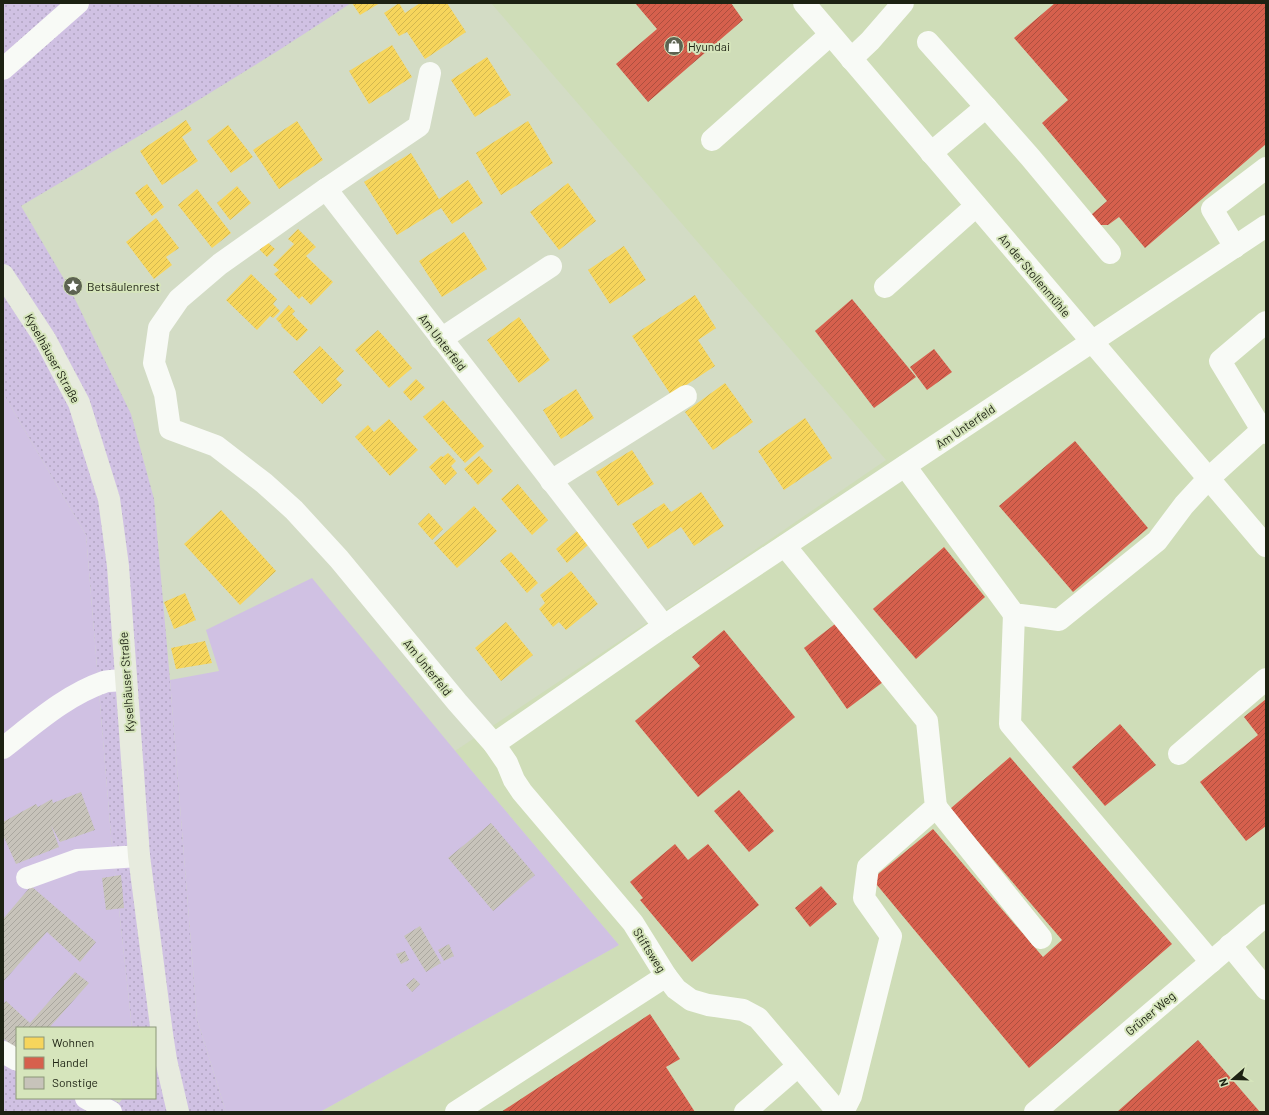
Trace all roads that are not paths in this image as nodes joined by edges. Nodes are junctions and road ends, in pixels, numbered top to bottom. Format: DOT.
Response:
graph roads {
  1 [pos="78,3"];
  2 [pos="804,3"];
  3 [pos="901,4"];
  4 [pos="830,35"];
  5 [pos="928,42"];
  6 [pos="851,59"];
  7 [pos="3,69"];
  8 [pos="430,73"];
  9 [pos="986,107"];
  10 [pos="712,140"];
  11 [pos="931,153"];
  12 [pos="1266,168"];
  13 [pos="326,189"];
  14 [pos="976,206"];
  15 [pos="1263,234"];
  16 [pos="1235,247"];
  17 [pos="1110,253"];
  18 [pos="552,266"];
  19 [pos="3,275"];
  20 [pos="885,287"];
  21 [pos="1266,322"];
  22 [pos="442,339"];
  23 [pos="1091,341"];
  24 [pos="686,396"];
  25 [pos="1264,432"];
  26 [pos="905,466"];
  27 [pos="1208,478"];
  28 [pos="551,481"];
  29 [pos="785,546"];
  30 [pos="1266,546"];
  31 [pos="1014,614"];
  32 [pos="664,626"];
  33 [pos="1266,679"];
  34 [pos="126,680"];
  35 [pos="494,744"];
  36 [pos="3,748"];
  37 [pos="1179,754"];
  38 [pos="936,807"];
  39 [pos="139,856"];
  40 [pos="27,878"];
  41 [pos="1266,915"];
  42 [pos="1041,938"];
  43 [pos="1230,945"];
  44 [pos="1211,962"];
  45 [pos="666,976"];
  46 [pos="1266,989"];
  47 [pos="3,1052"];
  48 [pos="16,1059"];
  49 [pos="798,1066"];
  50 [pos="88,1099"];
  51 [pos="1039,1110"];
  52 [pos="111,1112"];
  53 [pos="178,1112"];
  54 [pos="456,1112"];
  55 [pos="745,1112"];
  56 [pos="838,1112"];
  57 [pos="841,1112"];
  1 -- 7 [label="street"];
  2 -- 4 [label="street, An der Stollenmühle"];
  3 -- 6 [label="street"];
  4 -- 6 [label="street, An der Stollenmühle"];
  4 -- 10 [label="street"];
  5 -- 9 [label="street"];
  6 -- 11 [label="street, An der Stollenmühle"];
  8 -- 13 [label="street"];
  9 -- 11 [label="street"];
  9 -- 17 [label="street"];
  11 -- 14 [label="street, An der Stollenmühle"];
  12 -- 16 [label="street"];
  13 -- 22 [label="street, Am Unterfeld"];
  13 -- 35 [label="street, Am Unterfeld"];
  14 -- 20 [label="street"];
  14 -- 23 [label="street, An der Stollenmühle"];
  15 -- 16 [label="street, Am Unterfeld"];
  16 -- 23 [label="street, Am Unterfeld"];
  18 -- 22 [label="street"];
  19 -- 34 [label="main road, Kyselhäuser Straße"];
  21 -- 25 [label="street"];
  22 -- 28 [label="street, Am Unterfeld"];
  23 -- 26 [label="street, Am Unterfeld"];
  23 -- 27 [label="street, An der Stollenmühle"];
  24 -- 28 [label="street"];
  25 -- 27 [label="street"];
  26 -- 29 [label="street, Am Unterfeld"];
  26 -- 31 [label="street"];
  27 -- 30 [label="street, An der Stollenmühle"];
  27 -- 31 [label="street"];
  28 -- 32 [label="street, Am Unterfeld"];
  29 -- 32 [label="street, Am Unterfeld"];
  29 -- 38 [label="street"];
  31 -- 44 [label="street"];
  32 -- 35 [label="street, Am Unterfeld"];
  33 -- 37 [label="street"];
  34 -- 36 [label="street"];
  34 -- 39 [label="main road, Kyselhäuser Straße"];
  35 -- 45 [label="street, Stiftsweg"];
  38 -- 42 [label="street"];
  38 -- 57 [label="street"];
  39 -- 40 [label="street"];
  39 -- 53 [label="main road, Kyselhäuser Straße"];
  41 -- 43 [label="street, Grüner Weg"];
  43 -- 44 [label="street, Grüner Weg"];
  43 -- 46 [label="street"];
  44 -- 51 [label="street, Grüner Weg"];
  45 -- 49 [label="street, Stiftsweg"];
  45 -- 54 [label="street"];
  47 -- 48 [label="street"];
  49 -- 55 [label="street"];
  49 -- 56 [label="street, Stiftsweg"];
  50 -- 52 [label="street"];
}
